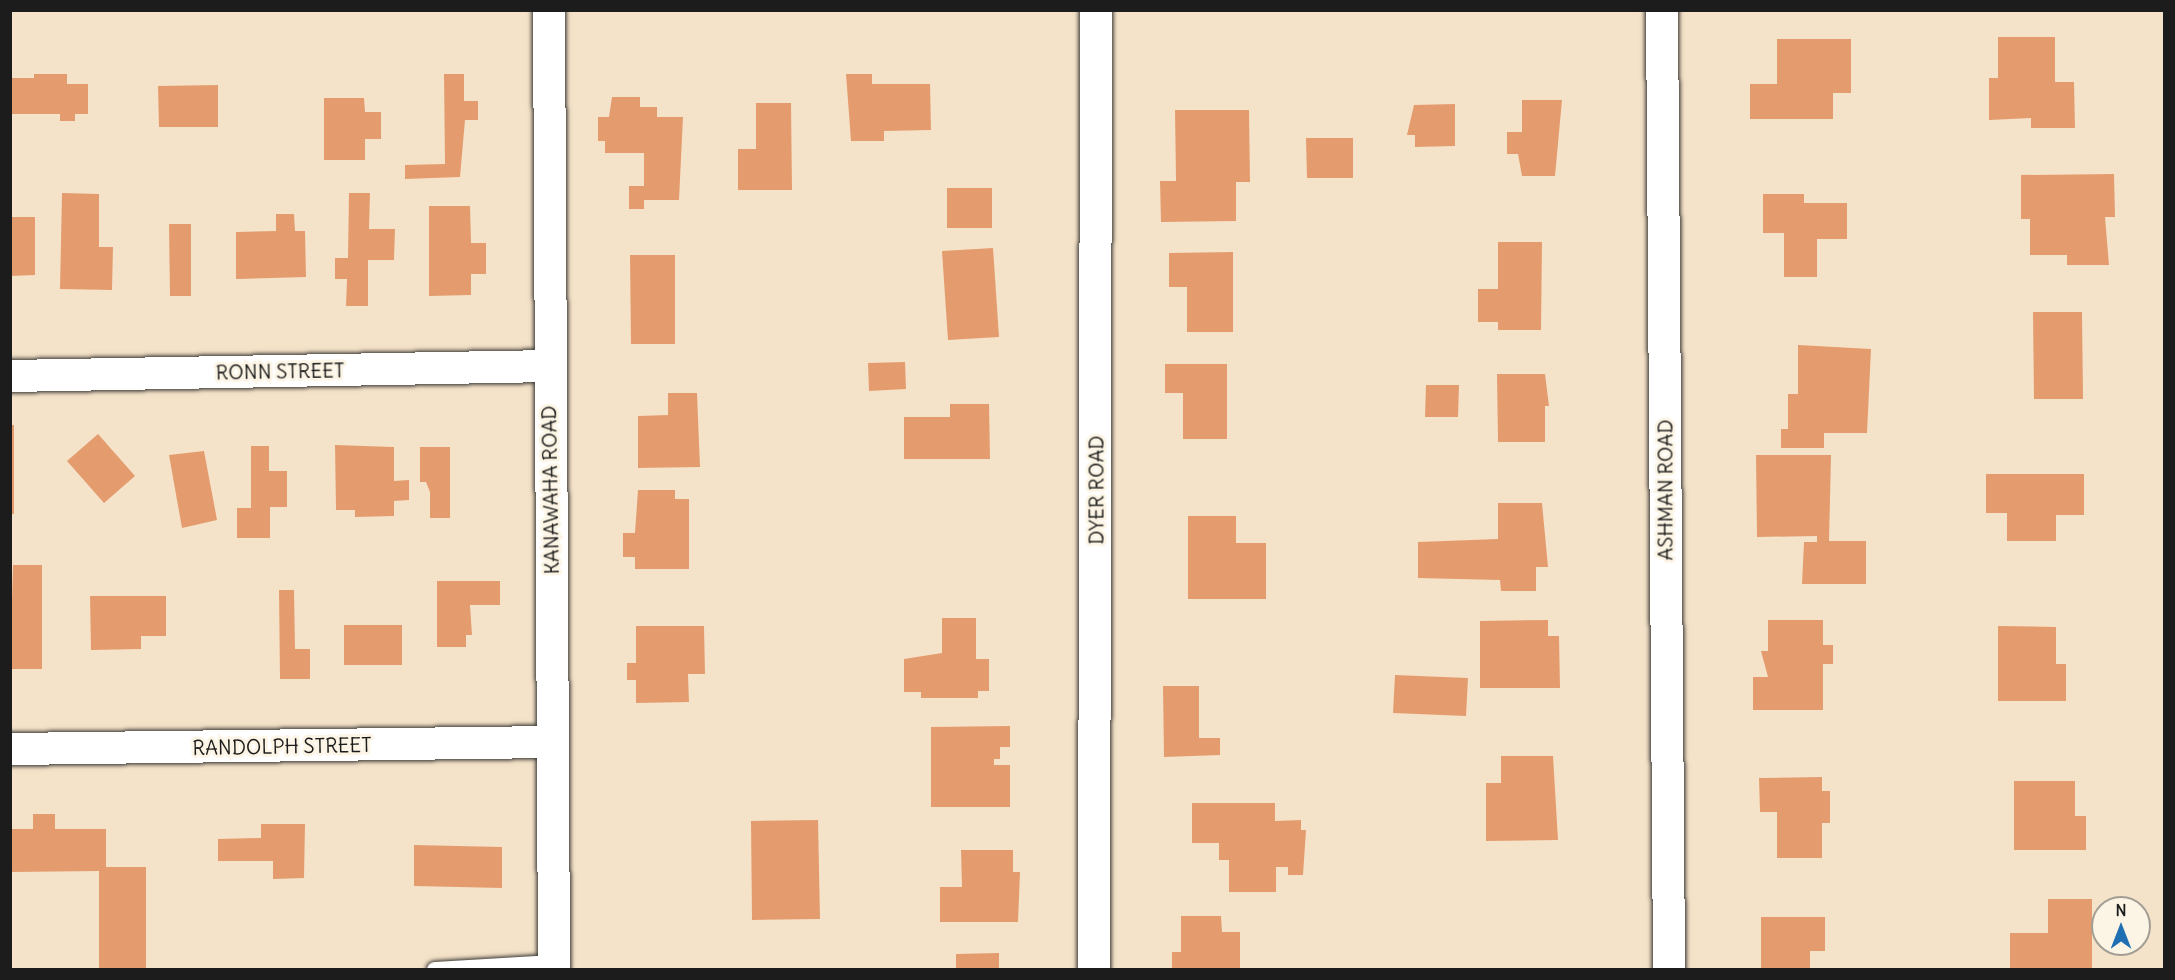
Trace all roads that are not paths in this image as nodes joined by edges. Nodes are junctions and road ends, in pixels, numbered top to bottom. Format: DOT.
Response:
graph roads {
  1 [pos="549,10"];
  2 [pos="1096,10"];
  3 [pos="1662,10"];
  4 [pos="549,366"];
  5 [pos="10,376"];
  6 [pos="553,742"];
  7 [pos="10,749"];
  8 [pos="554,966"];
  9 [pos="435,969"];
  10 [pos="1094,969"];
  11 [pos="1669,969"];
  1 -- 4 [label="street, KANAWAHA ROAD"];
  2 -- 10 [label="street, DYER ROAD"];
  3 -- 11 [label="street, ASHMAN ROAD"];
  4 -- 5 [label="street, RONN STREET"];
  4 -- 6 [label="street, KANAWAHA ROAD"];
  6 -- 7 [label="street, RANDOLPH STREET"];
  6 -- 8 [label="street, KANAWAHA ROAD"];
  8 -- 9 [label="lane"];
}
